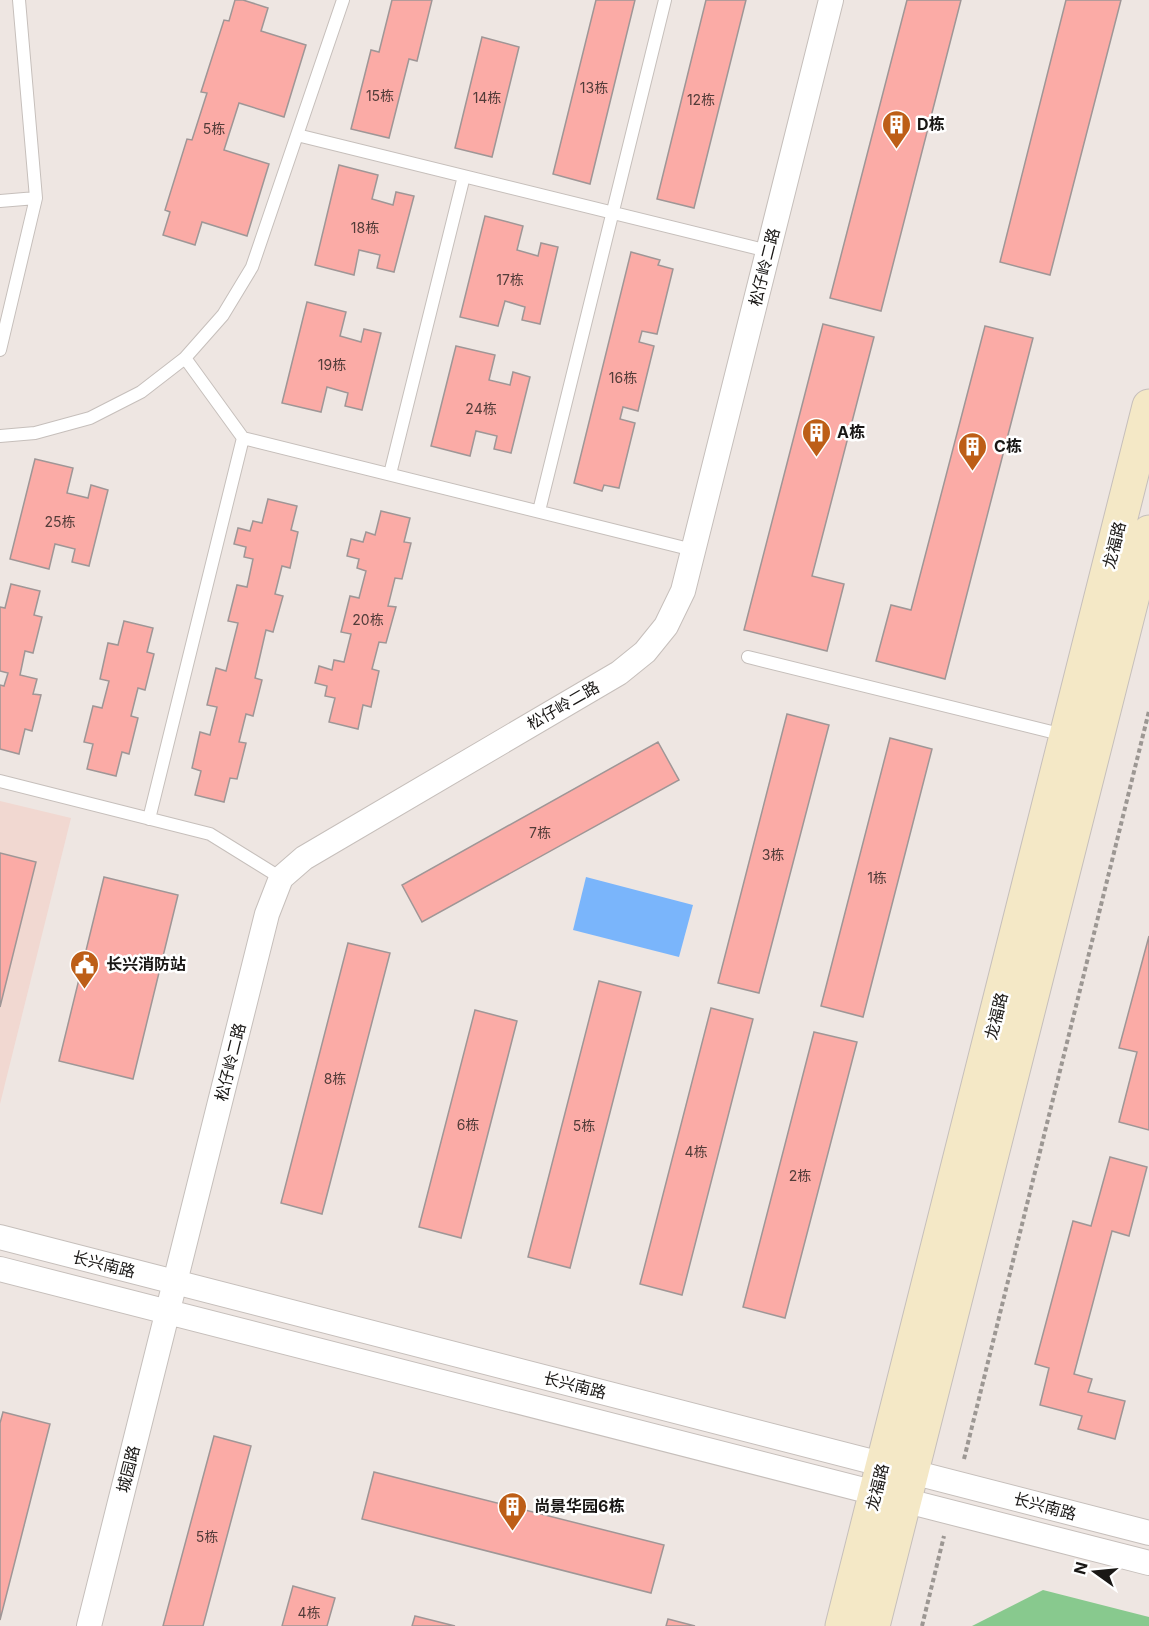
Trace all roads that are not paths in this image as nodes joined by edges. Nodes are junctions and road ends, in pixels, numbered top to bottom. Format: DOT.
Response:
graph roads {
  1 [pos="19,0"];
  2 [pos="343,0"];
  3 [pos="665,0"];
  4 [pos="831,0"];
  5 [pos="297,135"];
  6 [pos="464,176"];
  7 [pos="36,198"];
  8 [pos="0,201"];
  9 [pos="613,213"];
  10 [pos="768,251"];
  11 [pos="0,350"];
  12 [pos="185,358"];
  13 [pos="1149,406"];
  14 [pos="0,436"];
  15 [pos="243,438"];
  16 [pos="390,474"];
  17 [pos="539,511"];
  18 [pos="1149,532"];
  19 [pos="693,549"];
  20 [pos="748,657"];
  21 [pos="1081,739"];
  22 [pos="0,782"];
  23 [pos="149,819"];
  24 [pos="280,878"];
  25 [pos="0,1238"];
  26 [pos="0,1269"];
  27 [pos="175,1282"];
  28 [pos="168,1311"];
  29 [pos="894,1483"];
  30 [pos="1149,1533"];
  31 [pos="1149,1563"];
  32 [pos="89,1626"];
  33 [pos="842,1626"];
  34 [pos="873,1626"];
  1 -- 7 [label="lane"];
  2 -- 5 [label="lane"];
  3 -- 9 [label="lane"];
  4 -- 10 [label="street, 松仔岭二路"];
  5 -- 6 [label="lane"];
  5 -- 12 [label="lane"];
  6 -- 9 [label="lane"];
  6 -- 16 [label="lane"];
  7 -- 8 [label="lane"];
  7 -- 11 [label="lane"];
  9 -- 10 [label="lane"];
  9 -- 17 [label="lane"];
  10 -- 19 [label="street, 松仔岭二路"];
  12 -- 14 [label="lane"];
  12 -- 15 [label="lane"];
  13 -- 21 [label="street, 龙福路"];
  15 -- 16 [label="lane"];
  15 -- 23 [label="lane"];
  16 -- 17 [label="lane"];
  17 -- 19 [label="lane"];
  18 -- 21 [label="street, 龙福路"];
  19 -- 24 [label="street, 松仔岭二路"];
  20 -- 21 [label="lane"];
  21 -- 29 [label="street, 龙福路"];
  22 -- 23 [label="lane"];
  23 -- 24 [label="lane"];
  24 -- 27 [label="street, 松仔岭二路"];
  25 -- 27 [label="street, 长兴南路"];
  26 -- 28 [label="street, 长兴南路"];
  27 -- 28 [label="street, 松仔岭二路"];
  27 -- 29 [label="street, 长兴南路"];
  28 -- 29 [label="street, 长兴南路"];
  28 -- 32 [label="street, 城园路"];
  29 -- 30 [label="street, 长兴南路"];
  29 -- 31 [label="street, 长兴南路"];
  29 -- 33 [label="street, 龙福路"];
  29 -- 34 [label="street, 龙福路"];
}
